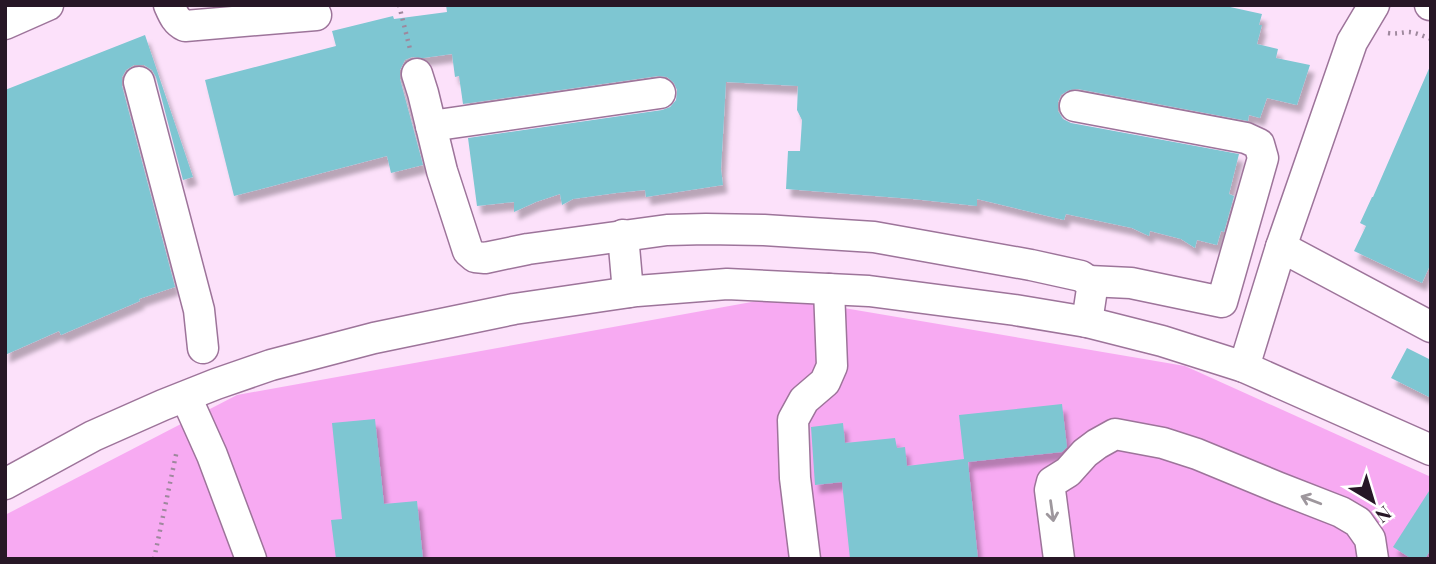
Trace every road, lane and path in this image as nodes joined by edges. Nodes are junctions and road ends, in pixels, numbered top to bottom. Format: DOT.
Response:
graph roads {
  1 [pos="48,5"];
  2 [pos="169,5"];
  3 [pos="399,5"];
  4 [pos="316,15"];
  5 [pos="1359,19"];
  6 [pos="5,24"];
  7 [pos="1431,39"];
  8 [pos="417,74"];
  9 [pos="139,82"];
  10 [pos="660,93"];
  11 [pos="1075,106"];
  12 [pos="431,126"];
  13 [pos="623,235"];
  14 [pos="1281,247"];
  15 [pos="1088,281"];
  16 [pos="829,289"];
  17 [pos="628,292"];
  18 [pos="1087,322"];
  19 [pos="1431,327"];
  20 [pos="203,348"];
  21 [pos="1244,367"];
  22 [pos="174,401"];
  23 [pos="1431,450"];
  24 [pos="5,484"];
  25 [pos="154,559"];
  26 [pos="251,559"];
  27 [pos="805,559"];
  28 [pos="1059,559"];
  29 [pos="1373,559"];
  1 -- 6 [label="street"];
  2 -- 4 [label="street"];
  3 -- 8 [label="path"];
  5 -- 7 [label="path"];
  5 -- 14 [label="street"];
  8 -- 12 [label="street"];
  9 -- 20 [label="street"];
  10 -- 12 [label="street"];
  11 -- 15 [label="street"];
  12 -- 13 [label="street"];
  13 -- 15 [label="street"];
  13 -- 17 [label="street"];
  14 -- 19 [label="street"];
  14 -- 21 [label="street"];
  15 -- 18 [label="street"];
  16 -- 17 [label="street"];
  16 -- 18 [label="street"];
  16 -- 27 [label="street"];
  17 -- 22 [label="street"];
  18 -- 21 [label="street"];
  21 -- 23 [label="street"];
  22 -- 24 [label="street"];
  22 -- 25 [label="path"];
  22 -- 26 [label="street"];
  29 -- 28 [label="street, one-way"];
}
